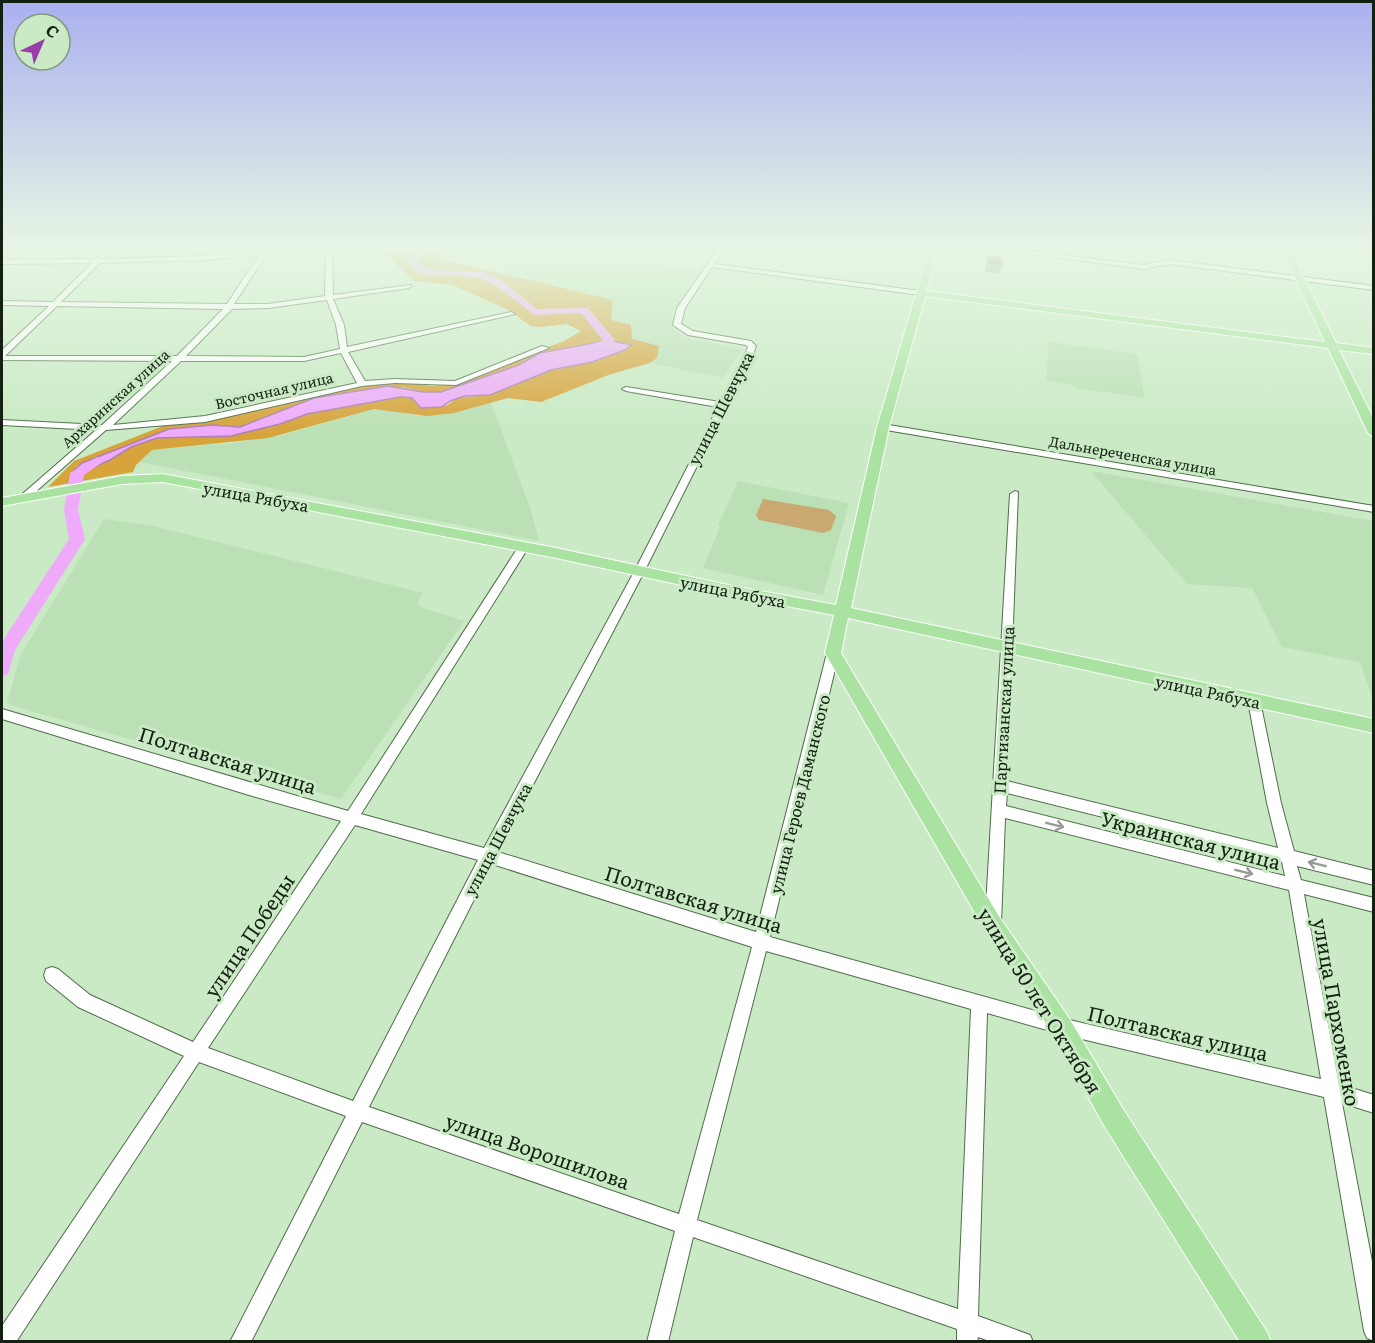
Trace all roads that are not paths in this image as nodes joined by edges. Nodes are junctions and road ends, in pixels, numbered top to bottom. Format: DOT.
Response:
graph roads {
  1 [pos="52,309"];
  2 [pos="228,309"];
  3 [pos="334,309"];
  4 [pos="681,309"];
  5 [pos="916,309"];
  6 [pos="1042,309"];
  7 [pos="1315,309"];
  8 [pos="511,314"];
  9 [pos="1333,346"];
  10 [pos="545,348"];
  11 [pos="344,351"];
  12 [pos="1374,351"];
  13 [pos="2,356"];
  14 [pos="179,359"];
  15 [pos="362,384"];
  16 [pos="626,389"];
  17 [pos="721,405"];
  18 [pos="2,422"];
  19 [pos="104,428"];
  20 [pos="889,428"];
  21 [pos="1374,433"];
  22 [pos="1015,494"];
  23 [pos="22,499"];
  24 [pos="2,502"];
  25 [pos="1374,509"];
  26 [pos="523,548"];
  27 [pos="639,572"];
  28 [pos="841,611"];
  29 [pos="1007,648"];
  30 [pos="833,653"];
  31 [pos="1254,701"];
  32 [pos="4,714"];
  33 [pos="1374,726"];
  34 [pos="999,785"];
  35 [pos="998,810"];
  36 [pos="352,817"];
  37 [pos="488,856"];
  38 [pos="1288,857"];
  39 [pos="1374,878"];
  40 [pos="1295,885"];
  41 [pos="1374,905"];
  42 [pos="993,925"];
  43 [pos="762,942"];
  44 [pos="52,975"];
  45 [pos="979,1003"];
  46 [pos="1061,1026"];
  47 [pos="195,1052"];
  48 [pos="1330,1090"];
  49 [pos="1374,1104"];
  50 [pos="358,1112"];
  51 [pos="685,1224"];
  52 [pos="968,1321"];
  53 [pos="1374,1331"];
  54 [pos="3,1341"];
  55 [pos="240,1341"];
  56 [pos="657,1341"];
  57 [pos="967,1341"];
  58 [pos="1023,1341"];
  59 [pos="1257,1341"];
  1 -- 13 [label="street"];
  2 -- 14 [label="street, Архаринская улица"];
  3 -- 11 [label="street"];
  4 -- 17 [label="street, улица Шевчука"];
  5 -- 28 [label="main road, улица Героев Даманского"];
  6 -- 9 [label="main road"];
  7 -- 9 [label="main road"];
  8 -- 11 [label="street"];
  9 -- 12 [label="main road"];
  9 -- 21 [label="main road"];
  10 -- 15 [label="street, Восточная улица"];
  11 -- 14 [label="street"];
  11 -- 15 [label="street"];
  13 -- 14 [label="street"];
  14 -- 19 [label="street, Архаринская улица"];
  15 -- 19 [label="street, Восточная улица"];
  16 -- 17 [label="street"];
  17 -- 27 [label="street, улица Шевчука"];
  18 -- 19 [label="street, Восточная улица"];
  19 -- 23 [label="street, Архаринская улица"];
  20 -- 25 [label="street, Дальнереченская улица"];
  22 -- 29 [label="street, Партизанская улица"];
  23 -- 24 [label="main road, улица Рябуха"];
  23 -- 26 [label="main road, улица Рябуха"];
  26 -- 27 [label="main road, улица Рябуха"];
  26 -- 36 [label="street, улица Победы"];
  27 -- 28 [label="main road, улица Рябуха"];
  27 -- 37 [label="street, улица Шевчука"];
  28 -- 29 [label="main road, улица Рябуха"];
  28 -- 30 [label="main road, улица Героев Даманского"];
  29 -- 31 [label="main road, улица Рябуха"];
  29 -- 34 [label="street, Партизанская улица"];
  30 -- 42 [label="main road, улица 50 лет Октября"];
  30 -- 43 [label="street, улица Героев Даманского"];
  31 -- 33 [label="main road, улица Рябуха"];
  31 -- 38 [label="street, улица Пархоменко"];
  32 -- 36 [label="street, Полтавская улица"];
  34 -- 35 [label="street, Партизанская улица"];
  34 -- 38 [label="street"];
  35 -- 40 [label="street, Украинская улица, one-way"];
  35 -- 42 [label="street, Партизанская улица"];
  36 -- 37 [label="street, Полтавская улица"];
  36 -- 47 [label="street, улица Победы"];
  37 -- 43 [label="street, Полтавская улица"];
  37 -- 50 [label="street, улица Шевчука"];
  39 -- 38 [label="street, one-way"];
  38 -- 40 [label="street, улица Пархоменко"];
  40 -- 41 [label="street, Украинская улица"];
  40 -- 48 [label="street, улица Пархоменко"];
  42 -- 46 [label="main road, улица 50 лет Октября"];
  43 -- 45 [label="street, Полтавская улица"];
  43 -- 51 [label="street, улица Героев Даманского"];
  44 -- 47 [label="street, улица Ворошилова"];
  45 -- 46 [label="street, Полтавская улица"];
  45 -- 52 [label="street"];
  46 -- 48 [label="street, Полтавская улица"];
  46 -- 59 [label="main road, улица 50 лет Октября"];
  47 -- 50 [label="street, улица Ворошилова"];
  47 -- 54 [label="street, улица Победы"];
  48 -- 49 [label="street, Полтавская улица"];
  48 -- 53 [label="street, улица Пархоменко"];
  50 -- 51 [label="street, улица Ворошилова"];
  50 -- 55 [label="street, улица Шевчука"];
  51 -- 52 [label="street, улица Ворошилова"];
  51 -- 56 [label="street, улица Героев Даманского"];
  52 -- 57 [label="street"];
  52 -- 58 [label="street, улица Ворошилова"];
}
